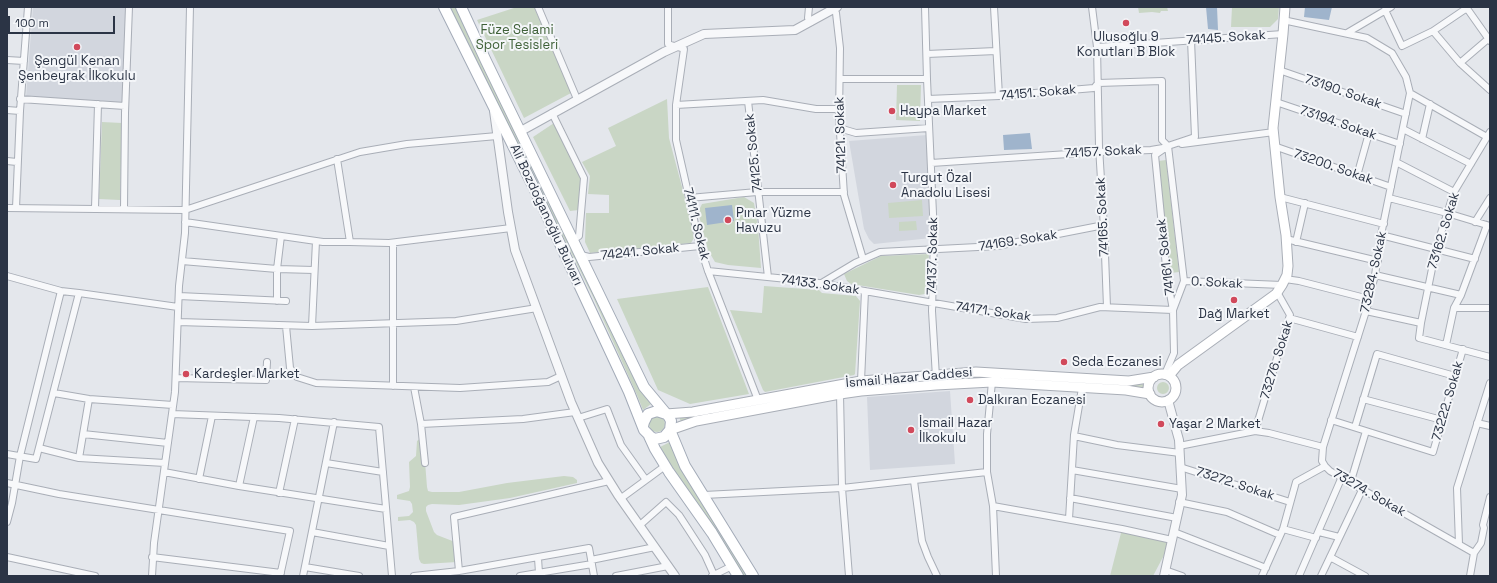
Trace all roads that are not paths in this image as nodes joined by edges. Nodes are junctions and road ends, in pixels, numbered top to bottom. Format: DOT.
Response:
graph roads {
  1 [pos="28,7"];
  2 [pos="130,7"];
  3 [pos="190,7"];
  4 [pos="444,7"];
  5 [pos="461,7"];
  6 [pos="538,7"];
  7 [pos="668,7"];
  8 [pos="809,7"];
  9 [pos="925,7"];
  10 [pos="994,7"];
  11 [pos="1092,7"];
  12 [pos="1285,7"];
  13 [pos="836,8"];
  14 [pos="1388,8"];
  15 [pos="1466,8"];
  16 [pos="1283,20"];
  17 [pos="811,22"];
  18 [pos="1433,30"];
  19 [pos="1347,33"];
  20 [pos="1283,34"];
  21 [pos="1191,40"];
  22 [pos="1489,40"];
  23 [pos="676,46"];
  24 [pos="1097,47"];
  25 [pos="996,51"];
  26 [pos="926,54"];
  27 [pos="7,60"];
  28 [pos="24,61"];
  29 [pos="1460,63"];
  30 [pos="1279,70"];
  31 [pos="840,79"];
  32 [pos="927,79"];
  33 [pos="1098,83"];
  34 [pos="1490,90"];
  35 [pos="1410,93"];
  36 [pos="999,96"];
  37 [pos="20,99"];
  38 [pos="577,99"];
  39 [pos="928,99"];
  40 [pos="748,101"];
  41 [pos="1276,102"];
  42 [pos="98,104"];
  43 [pos="1430,104"];
  44 [pos="676,105"];
  45 [pos="125,106"];
  46 [pos="494,106"];
  47 [pos="839,109"];
  48 [pos="7,110"];
  49 [pos="20,111"];
  50 [pos="552,113"];
  51 [pos="1406,114"];
  52 [pos="839,128"];
  53 [pos="929,128"];
  54 [pos="1403,129"];
  55 [pos="521,131"];
  56 [pos="1274,132"];
  57 [pos="1369,133"];
  58 [pos="1489,135"];
  59 [pos="497,136"];
  60 [pos="1422,139"];
  61 [pos="1400,144"];
  62 [pos="1168,146"];
  63 [pos="1274,146"];
  64 [pos="1099,152"];
  65 [pos="337,159"];
  66 [pos="7,161"];
  67 [pos="17,162"];
  68 [pos="1396,162"];
  69 [pos="931,164"];
  70 [pos="1471,164"];
  71 [pos="1357,176"];
  72 [pos="1391,187"];
  73 [pos="758,192"];
  74 [pos="844,192"];
  75 [pos="1454,192"];
  76 [pos="1280,197"];
  77 [pos="690,198"];
  78 [pos="1389,198"];
  79 [pos="1490,198"];
  80 [pos="1305,203"];
  81 [pos="7,208"];
  82 [pos="16,208"];
  83 [pos="95,208"];
  84 [pos="124,208"];
  85 [pos="185,210"];
  86 [pos="1447,213"];
  87 [pos="185,222"];
  88 [pos="1475,222"];
  89 [pos="1384,224"];
  90 [pos="1104,225"];
  91 [pos="1488,226"];
  92 [pos="511,228"];
  93 [pos="1381,235"];
  94 [pos="281,236"];
  95 [pos="1286,239"];
  96 [pos="573,240"];
  97 [pos="316,241"];
  98 [pos="350,242"];
  99 [pos="1296,242"];
  100 [pos="393,243"];
  101 [pos="700,246"];
  102 [pos="1436,249"];
  103 [pos="935,250"];
  104 [pos="581,255"];
  105 [pos="864,259"];
  106 [pos="1475,259"];
  107 [pos="182,261"];
  108 [pos="1378,262"];
  109 [pos="277,269"];
  110 [pos="314,270"];
  111 [pos="708,271"];
  112 [pos="1375,275"];
  113 [pos="7,276"];
  114 [pos="768,277"];
  115 [pos="1184,281"];
  116 [pos="820,284"];
  117 [pos="1281,286"];
  118 [pos="1428,287"];
  119 [pos="61,291"];
  120 [pos="865,291"];
  121 [pos="79,293"];
  122 [pos="1461,295"];
  123 [pos="179,296"];
  124 [pos="1369,299"];
  125 [pos="277,301"];
  126 [pos="286,301"];
  127 [pos="932,303"];
  128 [pos="178,306"];
  129 [pos="1107,307"];
  130 [pos="537,308"];
  131 [pos="1454,308"];
  132 [pos="1490,308"];
  133 [pos="1173,310"];
  134 [pos="1366,311"];
  135 [pos="1289,318"];
  136 [pos="178,322"];
  137 [pos="1420,323"];
  138 [pos="392,324"];
  139 [pos="286,326"];
  140 [pos="312,326"];
  141 [pos="1358,337"];
  142 [pos="1446,345"];
  143 [pos="1463,349"];
  144 [pos="1490,357"];
  145 [pos="267,362"];
  146 [pos="1167,375"];
  147 [pos="561,376"];
  148 [pos="1455,376"];
  149 [pos="1154,377"];
  150 [pos="176,378"];
  151 [pos="936,380"];
  152 [pos="860,381"];
  153 [pos="992,382"];
  154 [pos="1490,383"];
  155 [pos="393,386"];
  156 [pos="414,387"];
  157 [pos="1082,388"];
  158 [pos="54,393"];
  159 [pos="840,394"];
  160 [pos="1150,394"];
  161 [pos="89,399"];
  162 [pos="758,400"];
  163 [pos="1168,400"];
  164 [pos="1363,400"];
  165 [pos="173,405"];
  166 [pos="172,414"];
  167 [pos="666,414"];
  168 [pos="576,415"];
  169 [pos="212,416"];
  170 [pos="254,417"];
  171 [pos="295,419"];
  172 [pos="1331,420"];
  173 [pos="1442,420"];
  174 [pos="334,422"];
  175 [pos="1477,423"];
  176 [pos="421,424"];
  177 [pos="643,426"];
  178 [pos="1490,426"];
  179 [pos="1354,427"];
  180 [pos="670,430"];
  181 [pos="1255,431"];
  182 [pos="1366,431"];
  183 [pos="83,434"];
  184 [pos="649,436"];
  185 [pos="1074,436"];
  186 [pos="168,443"];
  187 [pos="1323,447"];
  188 [pos="39,448"];
  189 [pos="1180,449"];
  190 [pos="7,454"];
  191 [pos="20,456"];
  192 [pos="79,458"];
  193 [pos="165,463"];
  194 [pos="326,463"];
  195 [pos="425,463"];
  196 [pos="665,466"];
  197 [pos="1325,466"];
  198 [pos="1180,467"];
  199 [pos="1072,470"];
  200 [pos="164,472"];
  201 [pos="383,472"];
  202 [pos="987,472"];
  203 [pos="199,478"];
  204 [pos="1341,479"];
  205 [pos="646,480"];
  206 [pos="609,481"];
  207 [pos="914,481"];
  208 [pos="7,483"];
  209 [pos="1350,484"];
  210 [pos="16,485"];
  211 [pos="238,486"];
  212 [pos="842,488"];
  213 [pos="1182,489"];
  214 [pos="1362,490"];
  215 [pos="279,493"];
  216 [pos="704,495"];
  217 [pos="1490,497"];
  218 [pos="1070,498"];
  219 [pos="319,499"];
  220 [pos="620,499"];
  221 [pos="1180,502"];
  222 [pos="1290,502"];
  223 [pos="993,506"];
  224 [pos="386,509"];
  225 [pos="158,510"];
  226 [pos="8,513"];
  227 [pos="1177,518"];
  228 [pos="1069,519"];
  229 [pos="7,522"];
  230 [pos="640,525"];
  231 [pos="1483,525"];
  232 [pos="1490,527"];
  233 [pos="312,532"];
  234 [pos="1281,532"];
  235 [pos="1319,532"];
  236 [pos="1173,536"];
  237 [pos="1339,537"];
  238 [pos="1316,538"];
  239 [pos="1459,544"];
  240 [pos="389,546"];
  241 [pos="655,547"];
  242 [pos="1474,553"];
  243 [pos="7,557"];
  244 [pos="152,557"];
  245 [pos="1330,557"];
  246 [pos="538,558"];
  247 [pos="591,562"];
  248 [pos="668,566"];
  249 [pos="732,566"];
  250 [pos="305,567"];
  251 [pos="1266,568"];
  252 [pos="459,571"];
  253 [pos="68,573"];
  254 [pos="539,573"];
  255 [pos="1164,573"];
  256 [pos="281,574"];
  257 [pos="713,575"];
  258 [pos="96,576"];
  259 [pos="152,576"];
  260 [pos="303,576"];
  261 [pos="359,576"];
  262 [pos="392,576"];
  263 [pos="414,576"];
  264 [pos="520,576"];
  265 [pos="594,576"];
  266 [pos="616,576"];
  267 [pos="675,576"];
  268 [pos="738,576"];
  269 [pos="753,576"];
  270 [pos="849,576"];
  271 [pos="937,576"];
  272 [pos="996,576"];
  273 [pos="1182,576"];
  274 [pos="1262,576"];
  275 [pos="1299,576"];
  276 [pos="1321,576"];
  277 [pos="1365,576"];
  278 [pos="1470,576"];
  1 -- 28 [label="street"];
  2 -- 45 [label="street"];
  3 -- 85 [label="street"];
  4 -- 46 [label="main road, Ali Bozdoğanoğlu Bulvarı"];
  5 -- 55 [label="main road, Ali Bozdoğanoğlu Bulvarı"];
  6 -- 38 [label="street"];
  7 -- 23 [label="street"];
  8 -- 17 [label="street"];
  9 -- 26 [label="street, 74137. Sokak"];
  10 -- 25 [label="street"];
  11 -- 24 [label="street, 74165. Sokak"];
  12 -- 16 [label="main road"];
  13 -- 17 [label="street"];
  13 -- 31 [label="street, 74121. Sokak"];
  14 -- 18 [label="street"];
  14 -- 19 [label="street"];
  15 -- 18 [label="street"];
  15 -- 22 [label="street"];
  16 -- 19 [label="street"];
  16 -- 20 [label="main road"];
  17 -- 23 [label="street"];
  18 -- 29 [label="street"];
  19 -- 35 [label="street"];
  20 -- 21 [label="street, 74145. Sokak"];
  20 -- 30 [label="main road"];
  21 -- 24 [label="street, 74145. Sokak"];
  21 -- 62 [label="street"];
  22 -- 29 [label="street"];
  23 -- 38 [label="street"];
  23 -- 44 [label="street, 74111. Sokak"];
  24 -- 33 [label="street, 74165. Sokak"];
  25 -- 26 [label="street"];
  25 -- 36 [label="street"];
  26 -- 32 [label="street, 74137. Sokak"];
  27 -- 28 [label="street"];
  28 -- 37 [label="street"];
  29 -- 34 [label="street"];
  30 -- 41 [label="main road"];
  30 -- 51 [label="street, 73190. Sokak"];
  31 -- 32 [label="street"];
  31 -- 47 [label="street, 74121. Sokak"];
  32 -- 39 [label="street, 74137. Sokak"];
  33 -- 36 [label="street, 74151. Sokak"];
  33 -- 62 [label="street, 74151. Sokak"];
  33 -- 64 [label="street, 74165. Sokak"];
  35 -- 43 [label="street"];
  35 -- 51 [label="street, 73284. Sokak"];
  36 -- 39 [label="street, 74151. Sokak"];
  37 -- 42 [label="street"];
  37 -- 49 [label="street"];
  38 -- 50 [label="street"];
  39 -- 53 [label="street, 74137. Sokak"];
  40 -- 44 [label="street"];
  40 -- 47 [label="street"];
  40 -- 73 [label="street, 74125. Sokak"];
  41 -- 56 [label="main road"];
  41 -- 57 [label="street, 73194. Sokak"];
  42 -- 45 [label="street"];
  42 -- 83 [label="street"];
  43 -- 58 [label="street"];
  43 -- 60 [label="street"];
  44 -- 77 [label="street, 74111. Sokak"];
  45 -- 84 [label="street"];
  46 -- 59 [label="street"];
  46 -- 177 [label="main road, Ali Bozdoğanoğlu Bulvarı"];
  47 -- 52 [label="street, 74121. Sokak"];
  48 -- 49 [label="street"];
  49 -- 67 [label="street"];
  50 -- 55 [label="street"];
  50 -- 96 [label="street"];
  51 -- 54 [label="street, 73284. Sokak"];
  52 -- 53 [label="street"];
  52 -- 74 [label="street, 74121. Sokak"];
  53 -- 69 [label="street, 74137. Sokak"];
  54 -- 60 [label="street"];
  54 -- 61 [label="street, 73284. Sokak"];
  55 -- 96 [label="main road, Ali Bozdoğanoğlu Bulvarı"];
  56 -- 62 [label="street, 74157. Sokak"];
  56 -- 63 [label="main road"];
  57 -- 61 [label="street, 73194. Sokak"];
  57 -- 71 [label="street"];
  58 -- 70 [label="street, 73162. Sokak"];
  59 -- 65 [label="street"];
  59 -- 92 [label="street"];
  60 -- 70 [label="street"];
  61 -- 68 [label="street, 73284. Sokak"];
  62 -- 64 [label="street, 74157. Sokak"];
  62 -- 115 [label="street"];
  62 -- 133 [label="street, 74161. Sokak"];
  63 -- 71 [label="street, 73200. Sokak"];
  63 -- 76 [label="main road"];
  64 -- 69 [label="street, 74157. Sokak"];
  64 -- 90 [label="street, 74165. Sokak"];
  65 -- 85 [label="street"];
  65 -- 98 [label="street"];
  66 -- 67 [label="street"];
  67 -- 82 [label="street"];
  68 -- 72 [label="street, 73284. Sokak"];
  68 -- 75 [label="street"];
  69 -- 103 [label="street, 74137. Sokak"];
  70 -- 75 [label="street, 73162. Sokak"];
  71 -- 72 [label="street, 73200. Sokak"];
  72 -- 78 [label="street, 73284. Sokak"];
  73 -- 74 [label="street"];
  73 -- 77 [label="street"];
  73 -- 114 [label="street, 74125. Sokak"];
  74 -- 105 [label="street, 74121. Sokak"];
  75 -- 86 [label="street, 73162. Sokak"];
  76 -- 80 [label="street"];
  76 -- 95 [label="main road"];
  77 -- 101 [label="street, 74111. Sokak"];
  78 -- 86 [label="street"];
  78 -- 89 [label="street, 73284. Sokak"];
  79 -- 88 [label="street"];
  80 -- 89 [label="street"];
  80 -- 99 [label="street"];
  81 -- 82 [label="street"];
  82 -- 83 [label="street"];
  83 -- 84 [label="street"];
  84 -- 85 [label="street"];
  85 -- 87 [label="street"];
  86 -- 88 [label="street"];
  86 -- 102 [label="street, 73162. Sokak"];
  87 -- 94 [label="street"];
  87 -- 107 [label="street"];
  88 -- 91 [label="street"];
  89 -- 93 [label="street, 73284. Sokak"];
  90 -- 103 [label="street, 74169. Sokak"];
  90 -- 129 [label="street, 74165. Sokak"];
  91 -- 106 [label="street"];
  92 -- 100 [label="street"];
  92 -- 130 [label="street"];
  93 -- 102 [label="street"];
  93 -- 108 [label="street, 73284. Sokak"];
  94 -- 97 [label="street"];
  94 -- 109 [label="street"];
  95 -- 99 [label="street"];
  95 -- 117 [label="main road"];
  96 -- 104 [label="main road, Ali Bozdoğanoğlu Bulvarı"];
  97 -- 98 [label="street"];
  97 -- 110 [label="street"];
  98 -- 100 [label="street"];
  99 -- 108 [label="street"];
  100 -- 138 [label="street"];
  101 -- 104 [label="street, 74241. Sokak"];
  101 -- 111 [label="street, 74111. Sokak"];
  102 -- 106 [label="street"];
  102 -- 118 [label="street, 73162. Sokak"];
  103 -- 105 [label="street, 74169. Sokak"];
  103 -- 127 [label="street, 74137. Sokak"];
  104 -- 167 [label="main road, Ali Bozdoğanoğlu Bulvarı"];
  105 -- 116 [label="street, 74169. Sokak"];
  106 -- 122 [label="street"];
  107 -- 109 [label="street"];
  107 -- 123 [label="street"];
  108 -- 112 [label="street, 73284. Sokak"];
  109 -- 110 [label="street"];
  109 -- 125 [label="street"];
  110 -- 140 [label="street"];
  111 -- 114 [label="street, 74133. Sokak"];
  111 -- 162 [label="street, 74111. Sokak"];
  112 -- 118 [label="street"];
  112 -- 124 [label="street, 73284. Sokak"];
  113 -- 119 [label="street"];
  114 -- 116 [label="street, 74133. Sokak"];
  115 -- 117 [label="street, 0. Sokak"];
  115 -- 133 [label="street, 0. Sokak"];
  116 -- 120 [label="street, 74133. Sokak"];
  117 -- 124 [label="street, 0. Sokak"];
  117 -- 135 [label="street, 73276. Sokak"];
  117 -- 146 [label="main road"];
  118 -- 122 [label="street"];
  118 -- 137 [label="street, 73162. Sokak"];
  119 -- 121 [label="street"];
  119 -- 191 [label="street"];
  120 -- 127 [label="street, 74133. Sokak"];
  120 -- 152 [label="street"];
  121 -- 128 [label="street"];
  121 -- 158 [label="street"];
  122 -- 131 [label="street"];
  123 -- 125 [label="street"];
  123 -- 128 [label="street"];
  124 -- 134 [label="street, 73284. Sokak"];
  125 -- 126 [label="street"];
  127 -- 129 [label="street, 74171. Sokak"];
  127 -- 151 [label="street, 74137. Sokak"];
  128 -- 136 [label="street"];
  129 -- 133 [label="street, 74171. Sokak"];
  130 -- 138 [label="street"];
  130 -- 147 [label="street"];
  131 -- 132 [label="street"];
  131 -- 142 [label="street"];
  133 -- 146 [label="street, 74161. Sokak"];
  134 -- 137 [label="street"];
  134 -- 141 [label="street, 73284. Sokak"];
  135 -- 141 [label="street"];
  135 -- 181 [label="street, 73276. Sokak"];
  136 -- 139 [label="street"];
  136 -- 150 [label="street"];
  137 -- 142 [label="street, 73162. Sokak"];
  138 -- 140 [label="street"];
  138 -- 155 [label="street"];
  139 -- 140 [label="street"];
  139 -- 155 [label="street"];
  141 -- 172 [label="street, 73284. Sokak"];
  142 -- 143 [label="street"];
  143 -- 144 [label="street"];
  143 -- 148 [label="street, 73222. Sokak"];
  145 -- 150 [label="street"];
  146 -- 149 [label="main road"];
  146 -- 163 [label="main road"];
  147 -- 156 [label="street"];
  147 -- 168 [label="street"];
  148 -- 164 [label="street"];
  148 -- 173 [label="street, 73222. Sokak"];
  149 -- 151 [label="main road, İsmail Hazar Caddesi"];
  149 -- 160 [label="main road"];
  150 -- 165 [label="street"];
  151 -- 152 [label="main road, İsmail Hazar Caddesi"];
  151 -- 153 [label="main road, İsmail Hazar Caddesi"];
  151 -- 159 [label="main road, İsmail Hazar Caddesi"];
  152 -- 162 [label="main road, İsmail Hazar Caddesi"];
  153 -- 157 [label="main road, İsmail Hazar Caddesi"];
  153 -- 202 [label="street"];
  154 -- 175 [label="street"];
  155 -- 156 [label="street"];
  156 -- 176 [label="street"];
  157 -- 160 [label="main road, İsmail Hazar Caddesi"];
  157 -- 185 [label="street"];
  158 -- 161 [label="street"];
  158 -- 188 [label="street"];
  159 -- 180 [label="main road, İsmail Hazar Caddesi"];
  159 -- 212 [label="street"];
  160 -- 163 [label="main road"];
  161 -- 165 [label="street"];
  161 -- 183 [label="street"];
  162 -- 167 [label="main road, İsmail Hazar Caddesi"];
  163 -- 189 [label="street"];
  164 -- 173 [label="street"];
  164 -- 179 [label="street"];
  165 -- 166 [label="street"];
  166 -- 169 [label="street"];
  166 -- 186 [label="street"];
  167 -- 177 [label="main road"];
  167 -- 180 [label="main road"];
  168 -- 176 [label="street"];
  168 -- 205 [label="street"];
  168 -- 206 [label="street"];
  169 -- 170 [label="street"];
  169 -- 203 [label="street"];
  170 -- 171 [label="street"];
  170 -- 211 [label="street"];
  171 -- 174 [label="street"];
  171 -- 215 [label="street"];
  172 -- 179 [label="street"];
  172 -- 187 [label="street, 73284. Sokak"];
  173 -- 182 [label="street, 73222. Sokak"];
  174 -- 194 [label="street"];
  174 -- 201 [label="street"];
  175 -- 178 [label="street"];
  175 -- 239 [label="street"];
  176 -- 195 [label="street"];
  177 -- 184 [label="main road"];
  179 -- 182 [label="street"];
  180 -- 184 [label="main road"];
  180 -- 216 [label="main road"];
  181 -- 187 [label="street"];
  181 -- 189 [label="street"];
  182 -- 209 [label="street"];
  183 -- 186 [label="street"];
  183 -- 192 [label="street"];
  184 -- 196 [label="main road"];
  185 -- 189 [label="street"];
  185 -- 199 [label="street"];
  186 -- 193 [label="street"];
  187 -- 197 [label="street, 73274. Sokak"];
  188 -- 191 [label="street"];
  188 -- 192 [label="street"];
  189 -- 198 [label="street"];
  190 -- 191 [label="street"];
  191 -- 210 [label="street"];
  192 -- 193 [label="street"];
  193 -- 200 [label="street"];
  194 -- 201 [label="street"];
  194 -- 219 [label="street"];
  196 -- 205 [label="street"];
  196 -- 249 [label="main road"];
  197 -- 204 [label="street, 73274. Sokak"];
  197 -- 222 [label="street"];
  198 -- 213 [label="street"];
  198 -- 222 [label="street, 73272. Sokak"];
  199 -- 213 [label="street"];
  199 -- 218 [label="street"];
  200 -- 203 [label="street"];
  200 -- 225 [label="street"];
  201 -- 224 [label="street"];
  202 -- 207 [label="street"];
  202 -- 223 [label="street"];
  203 -- 211 [label="street"];
  204 -- 209 [label="street, 73274. Sokak"];
  204 -- 235 [label="street"];
  205 -- 220 [label="street"];
  206 -- 220 [label="street"];
  206 -- 252 [label="street"];
  207 -- 212 [label="street"];
  207 -- 271 [label="street"];
  208 -- 210 [label="street"];
  209 -- 214 [label="street, 73274. Sokak"];
  210 -- 225 [label="street"];
  210 -- 226 [label="street"];
  211 -- 215 [label="street"];
  212 -- 216 [label="street"];
  212 -- 270 [label="street"];
  213 -- 221 [label="street"];
  214 -- 237 [label="street"];
  214 -- 239 [label="street, 73274. Sokak"];
  215 -- 219 [label="street"];
  216 -- 269 [label="main road"];
  217 -- 231 [label="street"];
  218 -- 227 [label="street"];
  218 -- 228 [label="street"];
  219 -- 224 [label="street"];
  219 -- 233 [label="street"];
  220 -- 230 [label="street"];
  221 -- 227 [label="street"];
  221 -- 234 [label="street"];
  222 -- 234 [label="street"];
  223 -- 228 [label="street"];
  223 -- 272 [label="street"];
  224 -- 240 [label="street"];
  225 -- 244 [label="street"];
  225 -- 256 [label="street"];
  226 -- 229 [label="street"];
  227 -- 236 [label="street"];
  228 -- 236 [label="street"];
  230 -- 241 [label="street"];
  230 -- 257 [label="street"];
  231 -- 232 [label="street"];
  231 -- 242 [label="street"];
  233 -- 240 [label="street"];
  233 -- 250 [label="street"];
  234 -- 238 [label="street"];
  234 -- 251 [label="street"];
  235 -- 237 [label="street"];
  235 -- 238 [label="street"];
  236 -- 251 [label="street"];
  236 -- 255 [label="street"];
  237 -- 245 [label="street"];
  238 -- 275 [label="street"];
  239 -- 242 [label="street, 73274. Sokak"];
  240 -- 262 [label="street"];
  241 -- 247 [label="street"];
  241 -- 248 [label="street"];
  242 -- 278 [label="street"];
  243 -- 253 [label="street"];
  244 -- 256 [label="street"];
  244 -- 259 [label="street"];
  245 -- 276 [label="street"];
  245 -- 277 [label="street"];
  246 -- 247 [label="street"];
  246 -- 252 [label="street"];
  246 -- 254 [label="street"];
  247 -- 254 [label="street"];
  247 -- 265 [label="street"];
  248 -- 266 [label="street"];
  248 -- 267 [label="street"];
  249 -- 257 [label="street"];
  249 -- 268 [label="main road"];
  250 -- 260 [label="street"];
  250 -- 261 [label="street"];
  251 -- 274 [label="street"];
  252 -- 263 [label="street"];
  253 -- 258 [label="street"];
  254 -- 264 [label="street"];
  255 -- 273 [label="street"];
}
